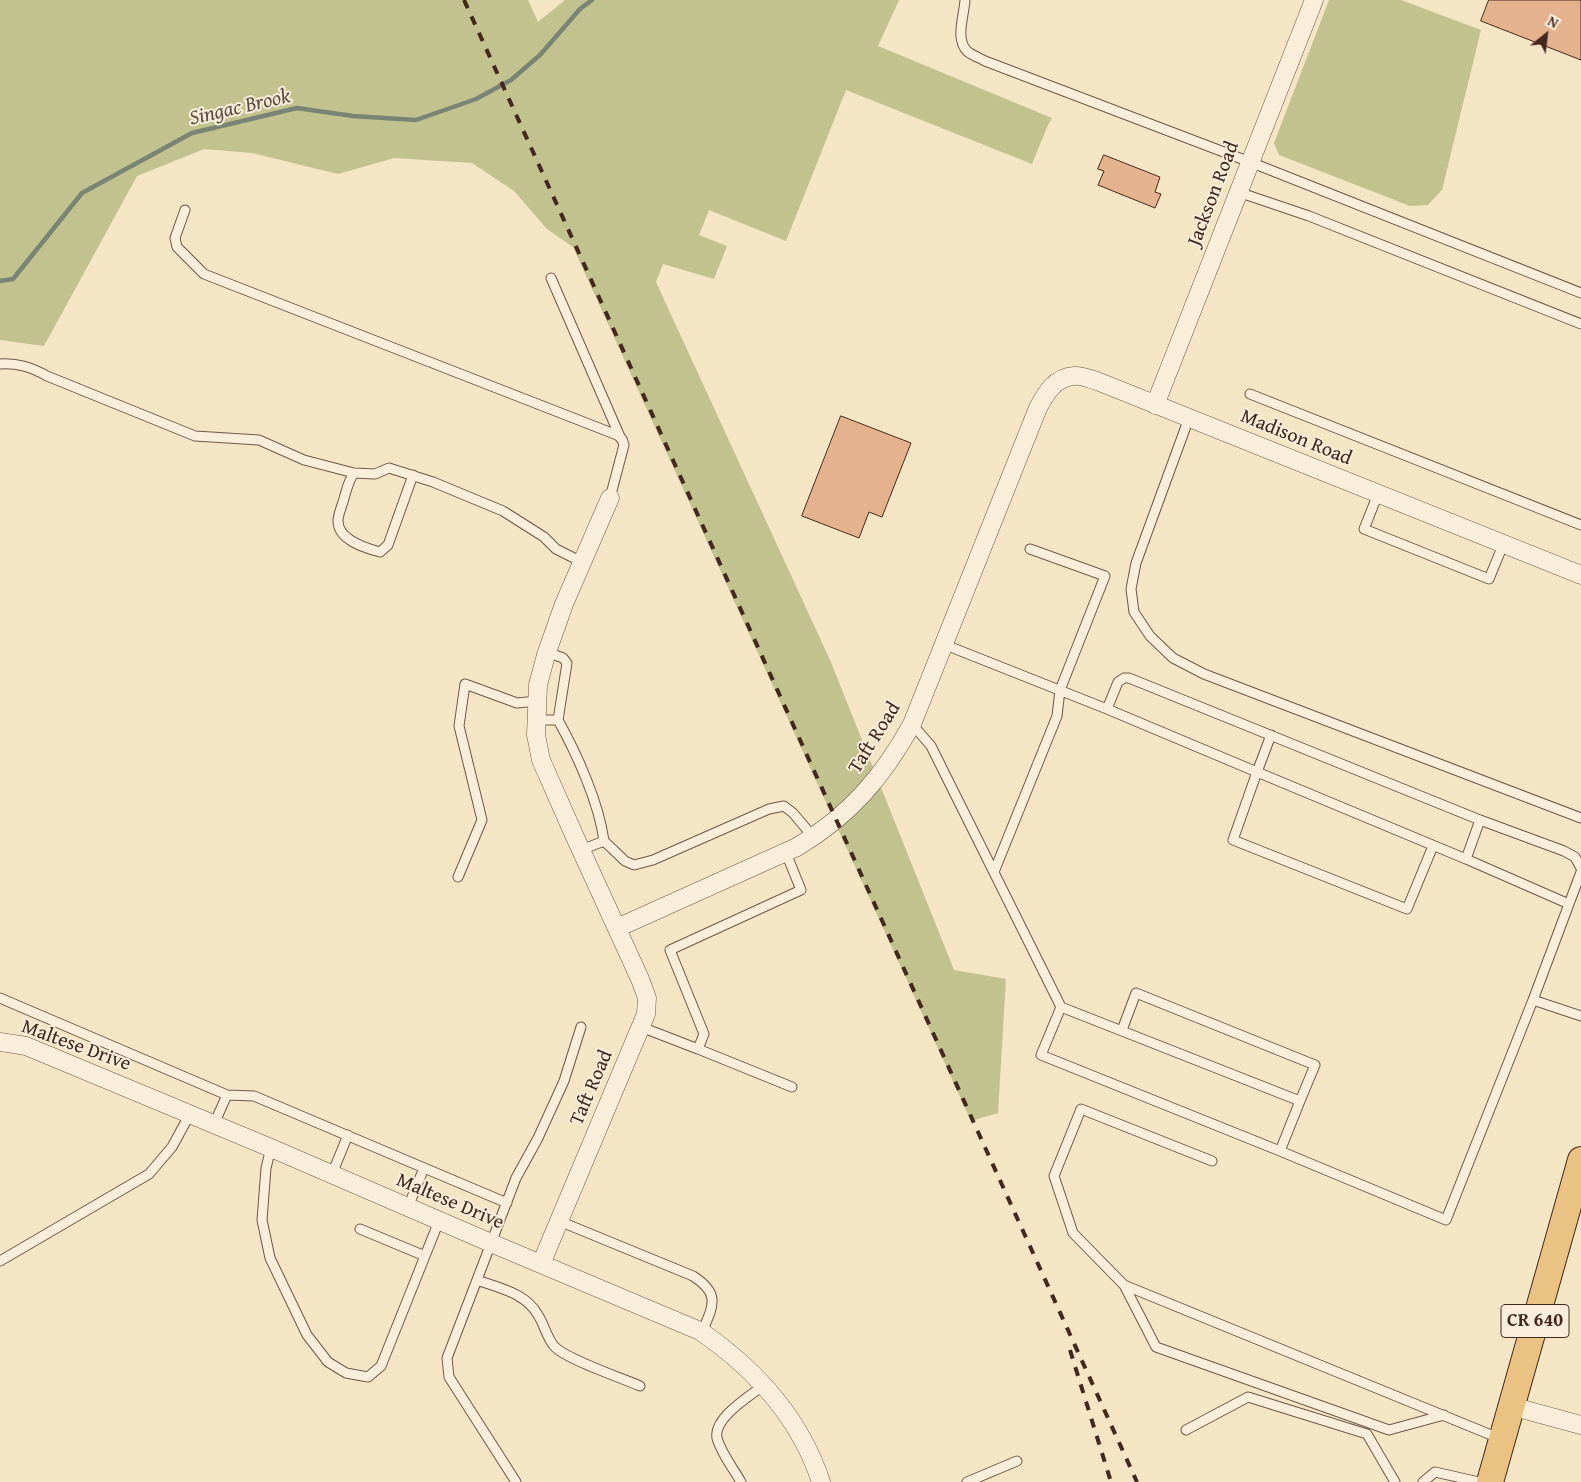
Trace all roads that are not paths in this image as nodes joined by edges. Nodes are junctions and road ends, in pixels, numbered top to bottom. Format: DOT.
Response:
graph roads {
  1 [pos="965,0"];
  2 [pos="1314,0"];
  3 [pos="1250,162"];
  4 [pos="1238,192"];
  5 [pos="185,210"];
  6 [pos="551,278"];
  7 [pos="1581,293"];
  8 [pos="1581,324"];
  9 [pos="0,364"];
  10 [pos="1250,394"];
  11 [pos="1155,405"];
  12 [pos="1189,418"];
  13 [pos="622,439"];
  14 [pos="1025,440"];
  15 [pos="354,473"];
  16 [pos="413,475"];
  17 [pos="1378,494"];
  18 [pos="610,498"];
  19 [pos="1581,525"];
  20 [pos="1503,545"];
  21 [pos="1030,549"];
  22 [pos="582,562"];
  23 [pos="1581,575"];
  24 [pos="943,644"];
  25 [pos="547,652"];
  26 [pos="1060,690"];
  27 [pos="537,701"];
  28 [pos="1107,709"];
  29 [pos="536,720"];
  30 [pos="558,720"];
  31 [pos="912,724"];
  32 [pos="1271,735"];
  33 [pos="1257,772"];
  34 [pos="1581,818"];
  35 [pos="1480,820"];
  36 [pos="814,838"];
  37 [pos="604,841"];
  38 [pos="1433,846"];
  39 [pos="581,850"];
  40 [pos="786,853"];
  41 [pos="1466,859"];
  42 [pos="1581,870"];
  43 [pos="994,872"];
  44 [pos="458,877"];
  45 [pos="1569,904"];
  46 [pos="617,928"];
  47 [pos="0,998"];
  48 [pos="1533,1000"];
  49 [pos="1061,1007"];
  50 [pos="1581,1016"];
  51 [pos="581,1027"];
  52 [pos="641,1027"];
  53 [pos="1122,1030"];
  54 [pos="0,1042"];
  55 [pos="698,1049"];
  56 [pos="792,1087"];
  57 [pos="227,1095"];
  58 [pos="1300,1101"];
  59 [pos="190,1114"];
  60 [pos="214,1124"];
  61 [pos="348,1136"];
  62 [pos="272,1148"];
  63 [pos="1280,1150"];
  64 [pos="1581,1160"];
  65 [pos="1212,1161"];
  66 [pos="424,1168"];
  67 [pos="332,1174"];
  68 [pos="507,1203"];
  69 [pos="408,1207"];
  70 [pos="559,1220"];
  71 [pos="439,1221"];
  72 [pos="360,1229"];
  73 [pos="491,1243"];
  74 [pos="426,1256"];
  75 [pos="0,1261"];
  76 [pos="541,1264"];
  77 [pos="477,1280"];
  78 [pos="1124,1284"];
  79 [pos="702,1332"];
  80 [pos="764,1385"];
  81 [pos="640,1386"];
  82 [pos="1511,1406"];
  83 [pos="1444,1415"];
  84 [pos="1581,1425"];
  85 [pos="1186,1430"];
  86 [pos="1502,1440"];
  87 [pos="1017,1461"];
  88 [pos="516,1482"];
  89 [pos="741,1482"];
  90 [pos="821,1482"];
  91 [pos="967,1482"];
  92 [pos="1395,1482"];
  93 [pos="1423,1482"];
  94 [pos="1479,1482"];
  95 [pos="1490,1482"];
  1 -- 3 [label="lane"];
  2 -- 3 [label="street, Jackson Road"];
  3 -- 4 [label="street, Jackson Road"];
  3 -- 7 [label="lane"];
  4 -- 8 [label="lane"];
  4 -- 11 [label="street, Jackson Road"];
  5 -- 13 [label="lane"];
  6 -- 13 [label="lane"];
  9 -- 15 [label="lane"];
  10 -- 19 [label="lane"];
  11 -- 12 [label="street, Madison Road"];
  11 -- 14 [label="street, Madison Road"];
  12 -- 17 [label="street, Madison Road"];
  12 -- 34 [label="lane"];
  13 -- 18 [label="lane"];
  14 -- 24 [label="street, Taft Road"];
  15 -- 16 [label="lane"];
  15 -- 16 [label="lane"];
  16 -- 22 [label="lane"];
  17 -- 20 [label="street, Madison Road"];
  17 -- 20 [label="lane"];
  18 -- 22 [label="street, Taft Road"];
  20 -- 23 [label="street, Madison Road"];
  21 -- 26 [label="lane"];
  22 -- 25 [label="street, Taft Road"];
  24 -- 26 [label="lane"];
  24 -- 31 [label="street, Taft Road"];
  25 -- 27 [label="street, Taft Road"];
  25 -- 30 [label="lane"];
  26 -- 28 [label="lane"];
  26 -- 43 [label="lane"];
  27 -- 29 [label="street, Taft Road"];
  27 -- 44 [label="lane"];
  28 -- 32 [label="lane"];
  28 -- 33 [label="lane"];
  29 -- 30 [label="lane"];
  29 -- 39 [label="street, Taft Road"];
  30 -- 37 [label="lane"];
  31 -- 36 [label="street, Taft Road"];
  31 -- 43 [label="lane"];
  32 -- 33 [label="lane"];
  32 -- 35 [label="lane"];
  33 -- 38 [label="lane"];
  33 -- 38 [label="lane"];
  35 -- 41 [label="lane"];
  35 -- 42 [label="lane"];
  36 -- 37 [label="lane"];
  36 -- 40 [label="street, Taft Road"];
  37 -- 39 [label="lane"];
  38 -- 41 [label="lane"];
  39 -- 46 [label="street, Taft Road"];
  40 -- 46 [label="street, Taft Road"];
  40 -- 55 [label="lane"];
  41 -- 45 [label="lane"];
  42 -- 45 [label="lane"];
  43 -- 49 [label="lane"];
  45 -- 48 [label="lane"];
  46 -- 52 [label="street, Taft Road"];
  47 -- 57 [label="lane"];
  48 -- 50 [label="lane"];
  48 -- 63 [label="lane"];
  49 -- 53 [label="lane"];
  49 -- 63 [label="lane"];
  51 -- 68 [label="lane"];
  52 -- 55 [label="lane"];
  52 -- 70 [label="street, Taft Road"];
  53 -- 58 [label="lane"];
  53 -- 58 [label="lane"];
  54 -- 59 [label="street, Maltese Drive"];
  55 -- 56 [label="lane"];
  57 -- 60 [label="lane"];
  57 -- 61 [label="lane"];
  58 -- 63 [label="lane"];
  59 -- 60 [label="street, Maltese Drive"];
  59 -- 75 [label="lane"];
  60 -- 62 [label="street, Maltese Drive"];
  61 -- 66 [label="lane"];
  61 -- 67 [label="lane"];
  62 -- 67 [label="street, Maltese Drive"];
  62 -- 74 [label="lane"];
  64 -- 82 [label="main road, CR 640"];
  65 -- 78 [label="lane"];
  66 -- 68 [label="lane"];
  66 -- 69 [label="lane"];
  67 -- 69 [label="street, Maltese Drive"];
  68 -- 73 [label="lane"];
  69 -- 71 [label="street, Maltese Drive"];
  70 -- 76 [label="street, Taft Road"];
  70 -- 79 [label="lane"];
  71 -- 73 [label="street, Maltese Drive"];
  71 -- 74 [label="lane"];
  72 -- 74 [label="lane"];
  73 -- 76 [label="street, Maltese Drive"];
  73 -- 77 [label="lane"];
  76 -- 79 [label="street, Maltese Drive"];
  77 -- 81 [label="lane"];
  77 -- 88 [label="lane"];
  78 -- 83 [label="lane"];
  78 -- 83 [label="lane"];
  79 -- 80 [label="street, Maltese Drive"];
  80 -- 89 [label="lane"];
  80 -- 90 [label="street, Maltese Drive"];
  82 -- 84 [label="street"];
  82 -- 86 [label="main road, CR 640"];
  83 -- 86 [label="lane"];
  85 -- 92 [label="lane"];
  86 -- 95 [label="main road, CR 640"];
  87 -- 91 [label="lane"];
  93 -- 94 [label="lane"];
}
